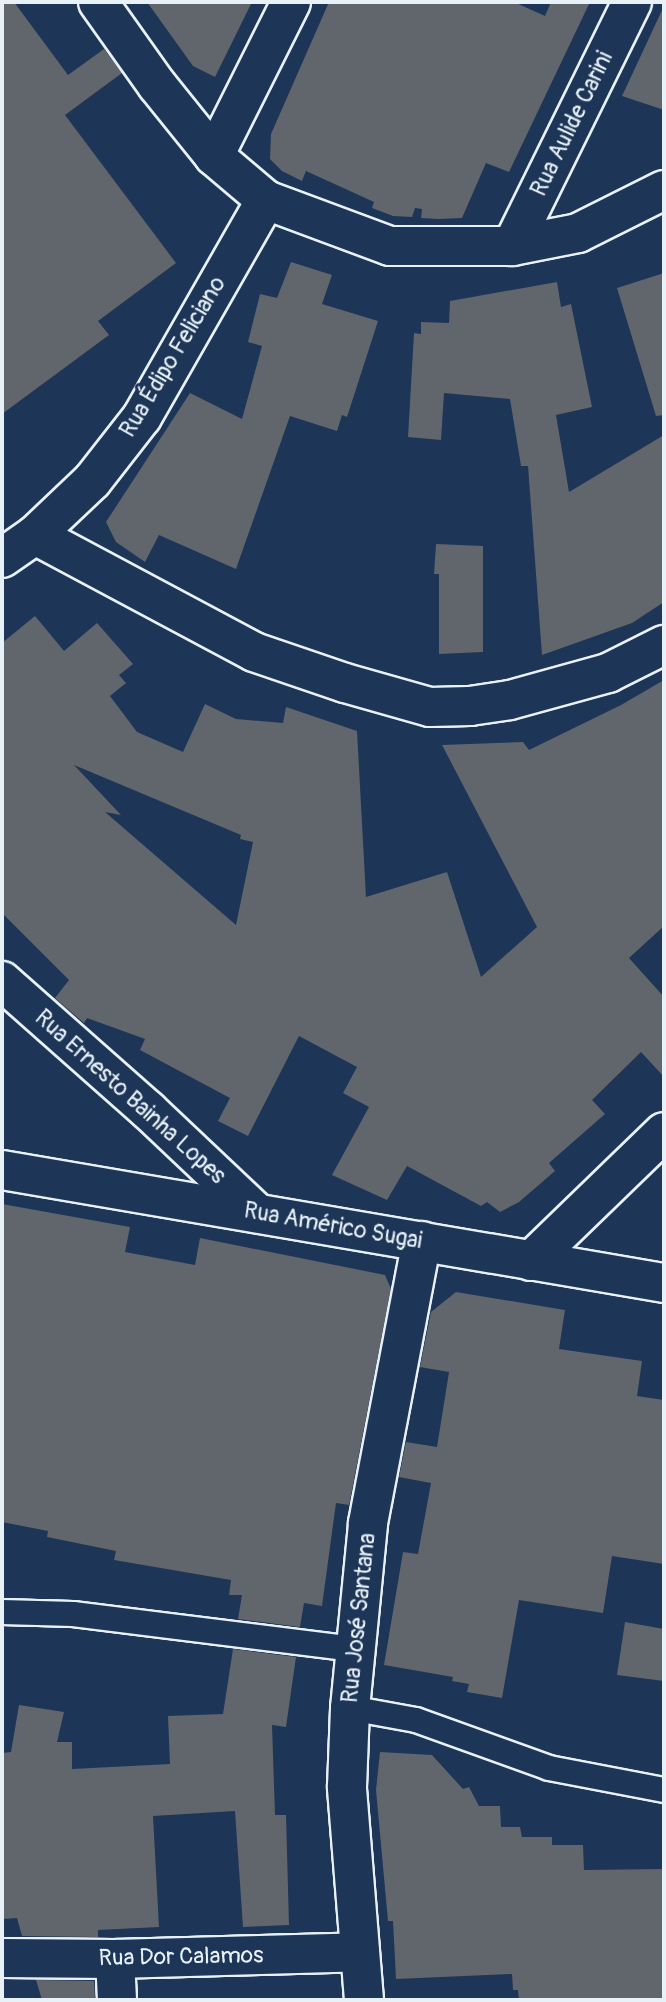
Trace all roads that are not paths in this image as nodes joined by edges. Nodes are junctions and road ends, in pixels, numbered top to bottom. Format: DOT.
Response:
graph roads {
  1 [pos="98,2"];
  2 [pos="291,2"];
  3 [pos="632,2"];
  4 [pos="214,156"];
  5 [pos="664,190"];
  6 [pos="266,200"];
  7 [pos="512,246"];
  8 [pos="35,535"];
  9 [pos="2,558"];
  10 [pos="664,645"];
  11 [pos="2,981"];
  12 [pos="664,1132"];
  13 [pos="2,1170"];
  14 [pos="257,1213"];
  15 [pos="422,1241"];
  16 [pos="531,1261"];
  17 [pos="664,1283"];
  18 [pos="2,1612"];
  19 [pos="356,1649"];
  20 [pos="350,1708"];
  21 [pos="664,1790"];
  22 [pos="360,1952"];
  23 [pos="2,1958"];
  24 [pos="116,1959"];
  25 [pos="117,2000"];
  26 [pos="364,2000"];
  1 -- 4 [label="street"];
  2 -- 4 [label="street"];
  3 -- 7 [label="street, Rua Aulide Carini"];
  4 -- 6 [label="street"];
  5 -- 7 [label="street"];
  6 -- 7 [label="street"];
  6 -- 8 [label="street, Rua Édipo Feliciano"];
  8 -- 9 [label="street, Rua Édipo Feliciano"];
  8 -- 10 [label="street"];
  11 -- 14 [label="street, Rua Ernesto Bainha Lopes"];
  12 -- 16 [label="street"];
  13 -- 14 [label="street, Rua Américo Sugai"];
  14 -- 15 [label="street, Rua Américo Sugai"];
  15 -- 16 [label="street, Rua Américo Sugai"];
  15 -- 19 [label="street, Rua José Santana"];
  16 -- 17 [label="street, Rua Américo Sugai"];
  18 -- 19 [label="lane"];
  19 -- 20 [label="street, Rua José Santana"];
  20 -- 21 [label="lane"];
  20 -- 22 [label="street, Rua José Santana"];
  22 -- 24 [label="street, Rua Dor Calamos"];
  22 -- 26 [label="street, Rua José Santana"];
  23 -- 24 [label="street, Rua Dor Calamos"];
  24 -- 25 [label="street"];
}
